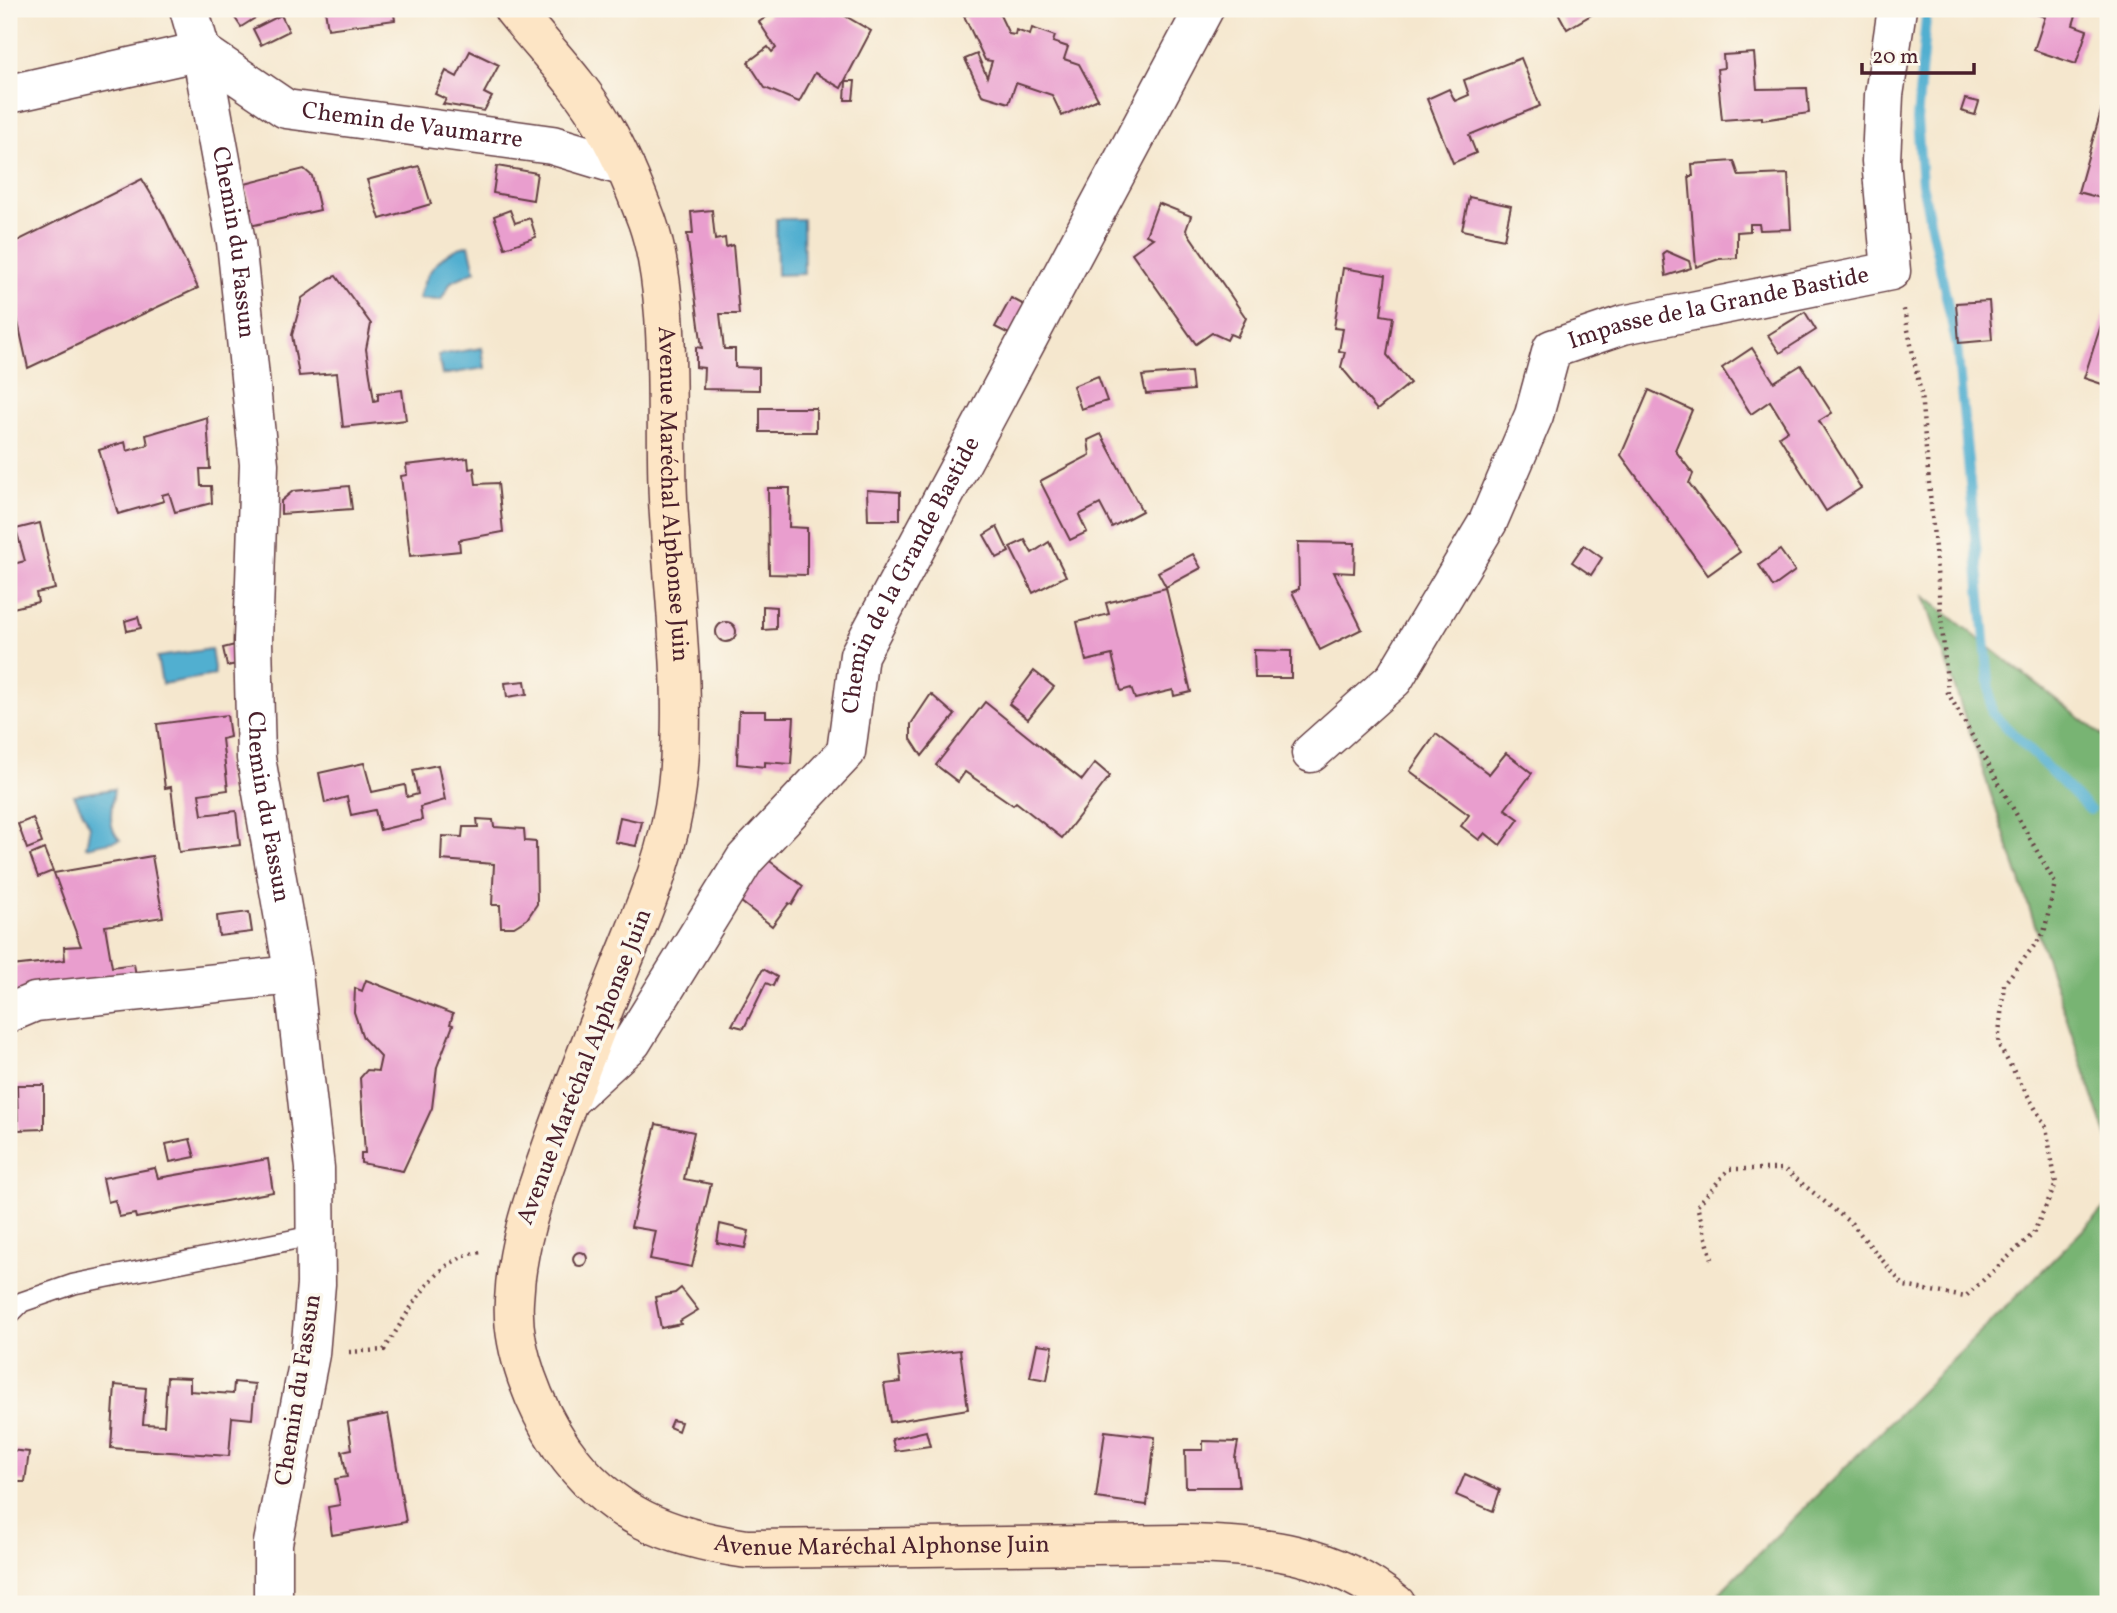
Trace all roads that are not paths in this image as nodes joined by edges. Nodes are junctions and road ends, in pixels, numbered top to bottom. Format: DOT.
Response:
graph roads {
  1 [pos="189,9"];
  2 [pos="513,9"];
  3 [pos="1204,9"];
  4 [pos="1897,9"];
  5 [pos="201,51"];
  6 [pos="9,94"];
  7 [pos="625,167"];
  8 [pos="1311,753"];
  9 [pos="293,975"];
  10 [pos="9,1013"];
  11 [pos="568,1101"];
  12 [pos="316,1235"];
  13 [pos="9,1315"];
  14 [pos="273,1604"];
  15 [pos="1396,1604"];
  1 -- 5 [label="street, Chemin du Fassun"];
  2 -- 7 [label="main road, Avenue Maréchal Alphonse Juin"];
  3 -- 11 [label="street, Chemin de la Grande Bastide"];
  4 -- 8 [label="street, Impasse de la Grande Bastide"];
  5 -- 6 [label="street"];
  5 -- 7 [label="street, Chemin de Vaumarre"];
  5 -- 9 [label="street, Chemin du Fassun"];
  7 -- 11 [label="main road, Avenue Maréchal Alphonse Juin"];
  9 -- 10 [label="street"];
  9 -- 12 [label="street, Chemin du Fassun"];
  11 -- 15 [label="main road, Avenue Maréchal Alphonse Juin"];
  12 -- 13 [label="lane"];
  12 -- 14 [label="street, Chemin du Fassun"];
}
